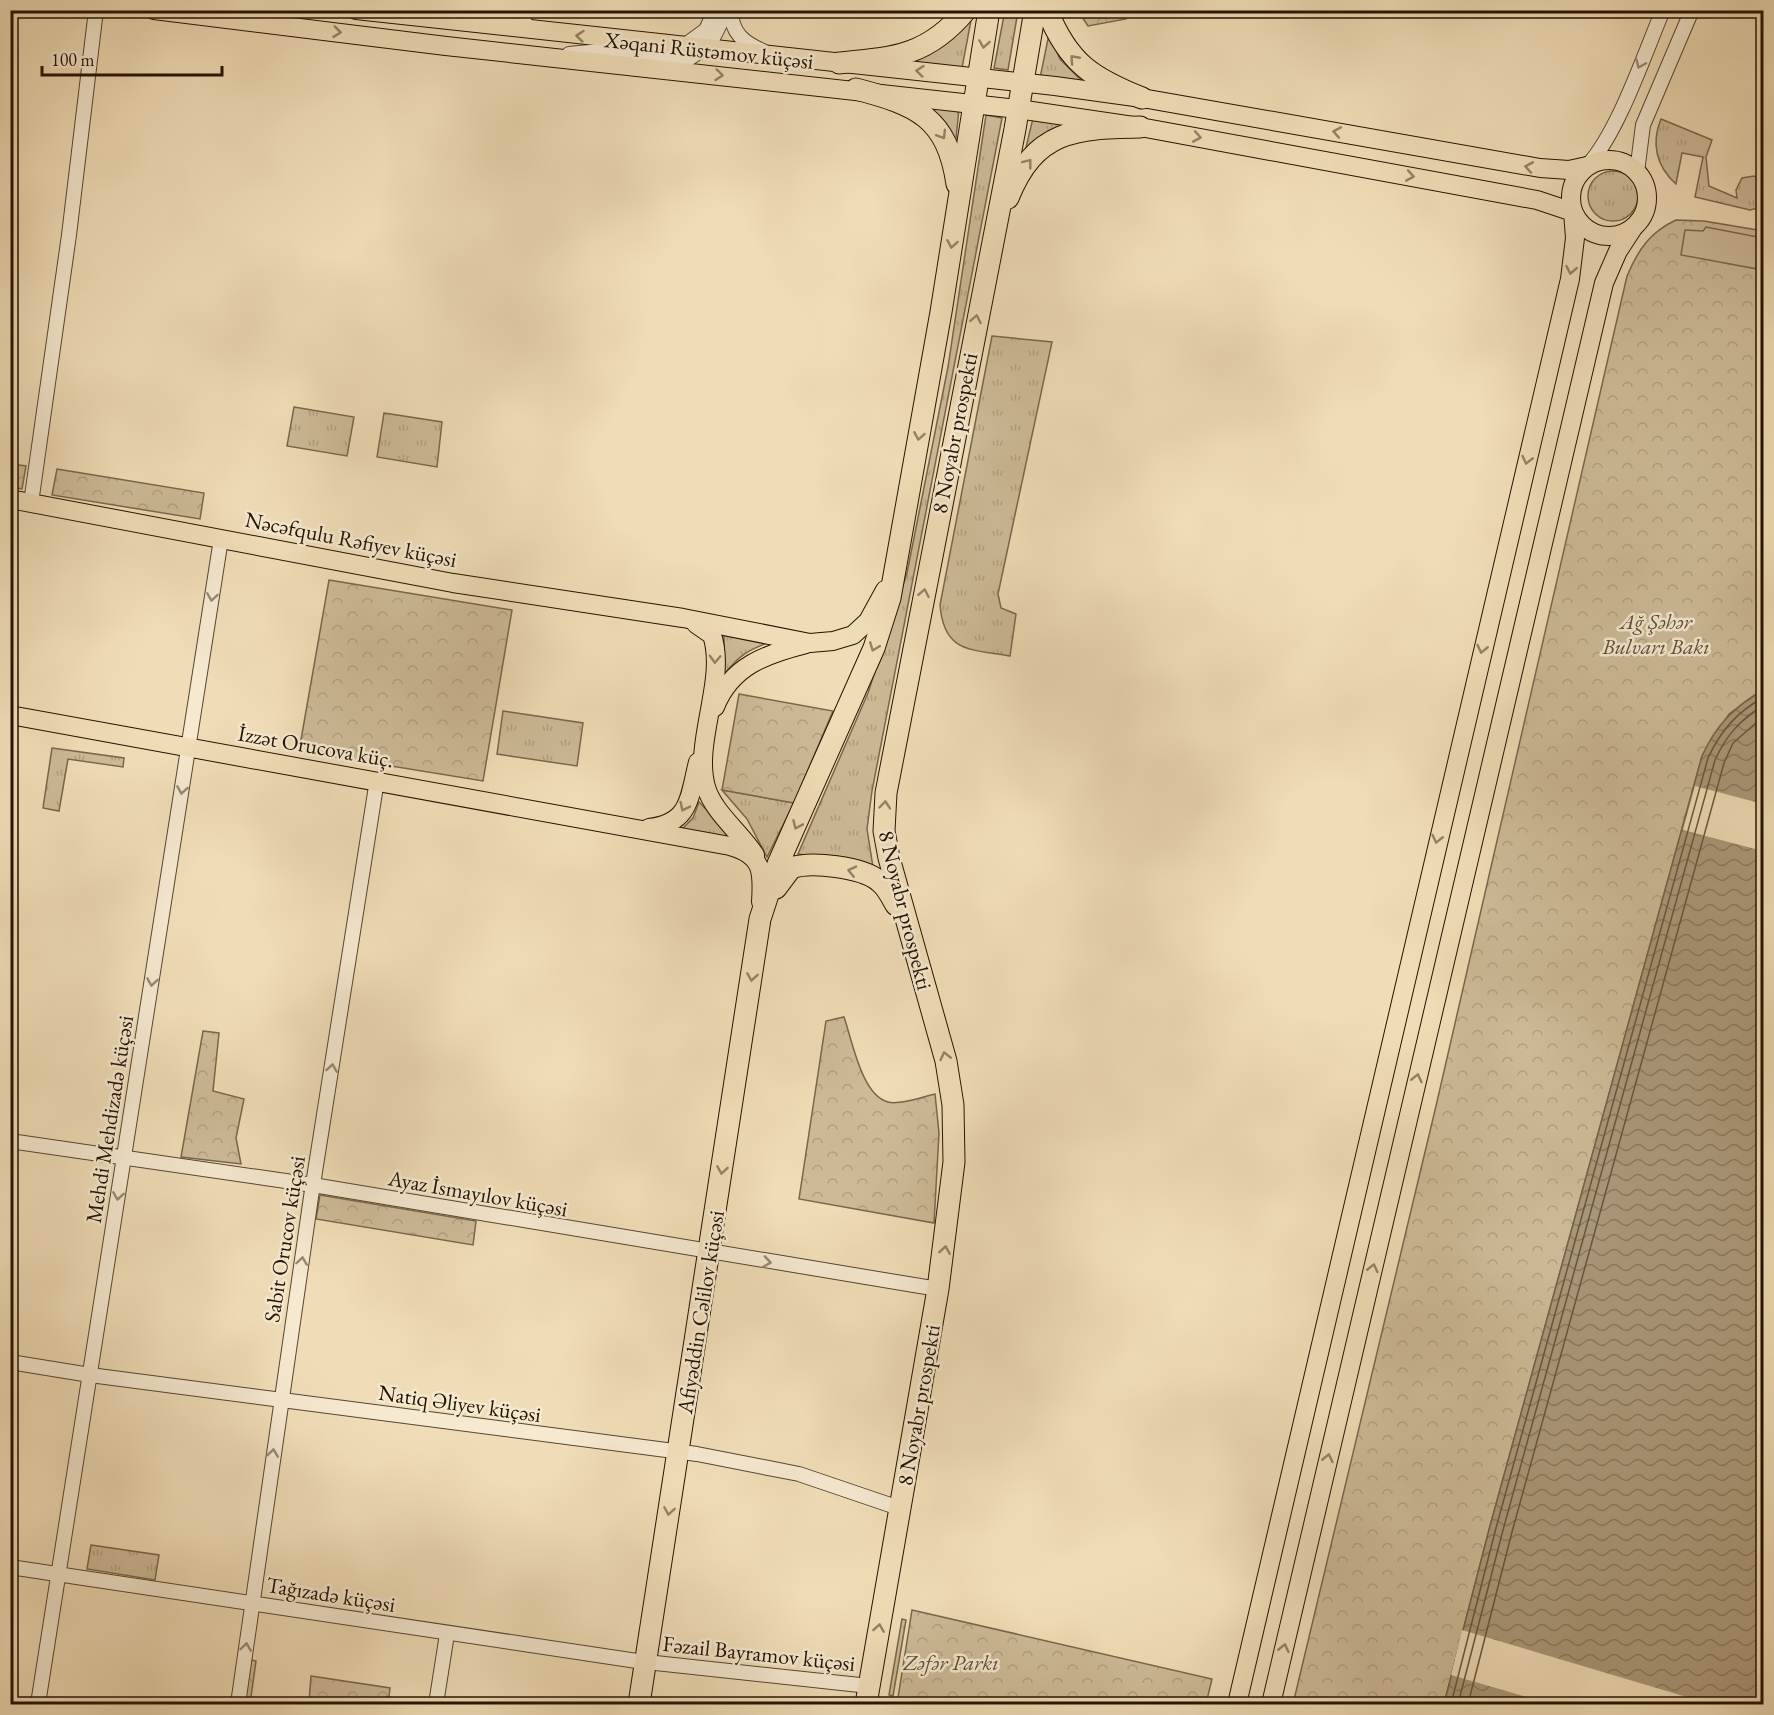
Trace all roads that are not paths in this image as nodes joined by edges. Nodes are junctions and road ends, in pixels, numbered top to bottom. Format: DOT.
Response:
graph roads {
  1 [pos="96,10"];
  2 [pos="154,10"];
  3 [pos="357,10"];
  4 [pos="495,10"];
  5 [pos="520,10"];
  6 [pos="715,10"];
  7 [pos="729,10"];
  8 [pos="966,10"];
  9 [pos="989,10"];
  10 [pos="1035,10"];
  11 [pos="1047,10"];
  12 [pos="1663,10"];
  13 [pos="1692,10"];
  14 [pos="480,25"];
  15 [pos="528,30"];
  16 [pos="684,46"];
  17 [pos="706,48"];
  18 [pos="770,55"];
  19 [pos="546,57"];
  20 [pos="839,63"];
  21 [pos="978,77"];
  22 [pos="1023,82"];
  23 [pos="856,89"];
  24 [pos="1142,98"];
  25 [pos="974,103"];
  26 [pos="1018,109"];
  27 [pos="1140,127"];
  28 [pos="1587,166"];
  29 [pos="1637,172"];
  30 [pos="1573,212"];
  31 [pos="957,218"];
  32 [pos="1633,228"];
  33 [pos="993,234"];
  34 [pos="10,500"];
  35 [pos="31,503"];
  36 [pos="221,539"];
  37 [pos="897,564"];
  38 [pos="683,618"];
  39 [pos="810,643"];
  40 [pos="10,715"];
  41 [pos="706,732"];
  42 [pos="189,748"];
  43 [pos="377,780"];
  44 [pos="643,829"];
  45 [pos="757,860"];
  46 [pos="760,919"];
  47 [pos="906,924"];
  48 [pos="10,1141"];
  49 [pos="124,1160"];
  50 [pos="313,1185"];
  51 [pos="710,1253"];
  52 [pos="938,1289"];
  53 [pos="10,1362"];
  54 [pos="90,1375"];
  55 [pos="281,1400"];
  56 [pos="677,1453"];
  57 [pos="899,1508"];
  58 [pos="10,1567"];
  59 [pos="59,1575"];
  60 [pos="252,1602"];
  61 [pos="447,1634"];
  62 [pos="645,1662"];
  63 [pos="868,1695"];
  64 [pos="38,1704"];
  65 [pos="238,1704"];
  66 [pos="436,1704"];
  67 [pos="639,1704"];
  68 [pos="1237,1704"];
  69 [pos="1271,1704"];
  1 -- 35 [label="street"];
  2 -- 19 [label="main road, Xəqani Rüstəmov küçəsi, one-way"];
  3 -- 14 [label="main road"];
  4 -- 14 [label="street"];
  5 -- 15 [label="street"];
  6 -- 16 [label="street"];
  7 -- 17 [label="street"];
  7 -- 18 [label="street"];
  8 -- 20 [label="highway"];
  9 -- 21 [label="highway, 8 Noyabr prospekti, one-way"];
  10 -- 22 [label="highway, 8 Noyabr prospekti"];
  24 -- 11 [label="highway, one-way"];
  12 -- 28 [label="street, one-way"];
  13 -- 29 [label="street"];
  14 -- 15 [label="main road"];
  16 -- 15 [label="main road, one-way"];
  16 -- 17 [label="main road"];
  17 -- 18 [label="main road"];
  17 -- 19 [label="street"];
  18 -- 20 [label="main road"];
  19 -- 23 [label="main road, Xəqani Rüstəmov küçəsi, one-way"];
  21 -- 20 [label="main road, one-way"];
  21 -- 22 [label="main road"];
  21 -- 25 [label="highway, 8 Noyabr prospekti"];
  22 -- 24 [label="main road"];
  22 -- 26 [label="highway, 8 Noyabr prospekti"];
  23 -- 25 [label="main road, Xəqani Rüstəmov küçəsi"];
  23 -- 31 [label="highway, one-way"];
  28 -- 24 [label="main road, one-way"];
  25 -- 26 [label="main road, Xəqani Rüstəmov küçəsi"];
  25 -- 31 [label="highway, 8 Noyabr prospekti"];
  26 -- 27 [label="main road"];
  26 -- 33 [label="highway, 8 Noyabr prospekti"];
  27 -- 30 [label="main road, one-way"];
  33 -- 27 [label="highway, one-way"];
  28 -- 29 [label="main road"];
  28 -- 30 [label="main road"];
  29 -- 32 [label="main road"];
  30 -- 32 [label="main road"];
  30 -- 68 [label="main road, one-way"];
  31 -- 37 [label="highway, 8 Noyabr prospekti, one-way"];
  69 -- 32 [label="main road, one-way"];
  47 -- 33 [label="highway, 8 Noyabr prospekti, one-way"];
  34 -- 35 [label="main road, Nəcəfqulu Rəfiyev küçəsi"];
  35 -- 36 [label="main road, Nəcəfqulu Rəfiyev küçəsi"];
  36 -- 38 [label="main road, Nəcəfqulu Rəfiyev küçəsi"];
  36 -- 42 [label="street, Mehdi Mehdizadə küçəsi, one-way"];
  37 -- 39 [label="main road"];
  37 -- 46 [label="highway, 8 Noyabr prospekti, one-way"];
  38 -- 39 [label="main road, Nəcəfqulu Rəfiyev küçəsi"];
  38 -- 41 [label="main road, one-way"];
  39 -- 41 [label="main road"];
  40 -- 42 [label="main road, İzzət Orucova küç."];
  41 -- 44 [label="main road, one-way"];
  41 -- 45 [label="main road"];
  42 -- 43 [label="main road, İzzət Orucova küç."];
  42 -- 49 [label="street, Mehdi Mehdizadə küçəsi, one-way"];
  43 -- 44 [label="main road, İzzət Orucova küç."];
  50 -- 43 [label="street, Sabit Orucov küçəsi, one-way"];
  44 -- 45 [label="main road, İzzət Orucova küç."];
  45 -- 46 [label="main road"];
  47 -- 46 [label="highway, one-way"];
  46 -- 51 [label="highway, Afiyəddin Cəlilov küçəsi, one-way"];
  52 -- 47 [label="highway, 8 Noyabr prospekti, one-way"];
  48 -- 49 [label="street, Ayaz İsmayılov küçəsi"];
  49 -- 50 [label="street, Ayaz İsmayılov küçəsi"];
  49 -- 54 [label="street, Mehdi Mehdizadə küçəsi, one-way"];
  50 -- 51 [label="street, Ayaz İsmayılov küçəsi"];
  55 -- 50 [label="street, Sabit Orucov küçəsi, one-way"];
  51 -- 52 [label="street, Ayaz İsmayılov küçəsi, one-way"];
  51 -- 56 [label="highway, Afiyəddin Cəlilov küçəsi"];
  52 -- 57 [label="highway, 8 Noyabr prospekti"];
  53 -- 54 [label="street, Natiq Əliyev küçəsi"];
  54 -- 55 [label="street, Natiq Əliyev küçəsi"];
  54 -- 59 [label="street, Mehdi Mehdizadə küçəsi"];
  55 -- 56 [label="street, Natiq Əliyev küçəsi"];
  60 -- 55 [label="street, Sabit Orucov küçəsi, one-way"];
  56 -- 57 [label="street, Natiq Əliyev küçəsi"];
  56 -- 62 [label="highway, Afiyəddin Cəlilov küçəsi, one-way"];
  63 -- 57 [label="highway, 8 Noyabr prospekti, one-way"];
  58 -- 59 [label="street, Tağızadə küçəsi"];
  59 -- 60 [label="street, Tağızadə küçəsi"];
  59 -- 64 [label="street, Mehdi Mehdizadə küçəsi"];
  60 -- 61 [label="street, Tağızadə küçəsi"];
  65 -- 60 [label="street, Sabit Orucov küçəsi, one-way"];
  61 -- 62 [label="street, Tağızadə küçəsi"];
  61 -- 66 [label="street"];
  62 -- 63 [label="street, Fəzail Bayramov küçəsi"];
  62 -- 67 [label="highway, Afiyəddin Cəlilov küçəsi"];
}
